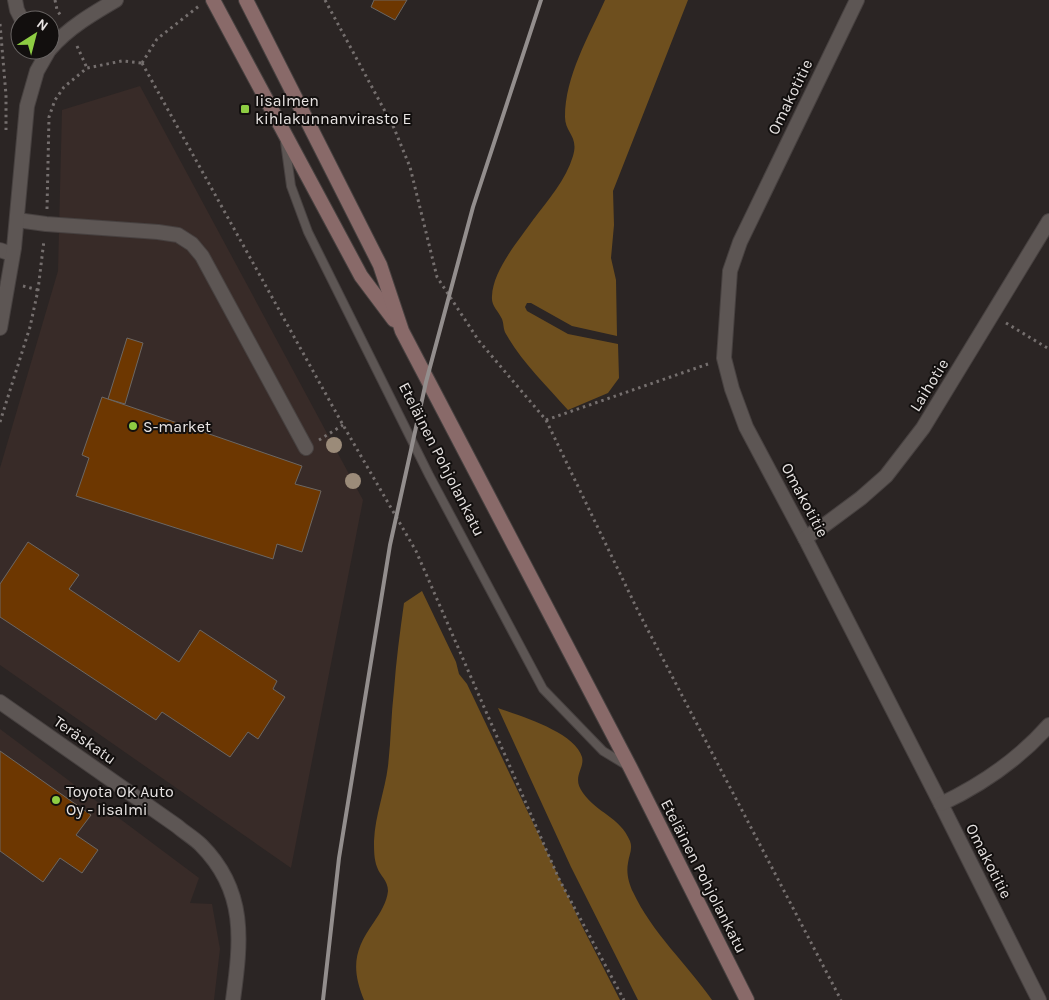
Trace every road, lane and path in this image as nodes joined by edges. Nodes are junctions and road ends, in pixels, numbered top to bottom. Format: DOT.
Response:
graph roads {
  1 [pos="116,0"];
  2 [pos="246,0"];
  3 [pos="325,0"];
  4 [pos="857,0"];
  5 [pos="207,2"];
  6 [pos="0,24"];
  7 [pos="60,38"];
  8 [pos="43,60"];
  9 [pos="142,63"];
  10 [pos="87,68"];
  11 [pos="283,130"];
  12 [pos="6,134"];
  13 [pos="17,220"];
  14 [pos="1049,221"];
  15 [pos="6,252"];
  16 [pos="22,285"];
  17 [pos="38,290"];
  18 [pos="993,314"];
  19 [pos="0,328"];
  20 [pos="402,331"];
  21 [pos="1049,349"];
  22 [pos="724,358"];
  23 [pos="546,420"];
  24 [pos="343,425"];
  25 [pos="306,448"];
  26 [pos="805,538"];
  27 [pos="0,702"];
  28 [pos="1049,725"];
  29 [pos="630,767"];
  30 [pos="941,804"];
  31 [pos="233,1000"];
  32 [pos="624,1000"];
  33 [pos="747,1000"];
  34 [pos="841,1000"];
  35 [pos="1039,1000"];
  1 -- 7 [label="street"];
  2 -- 20 [label="main road, Eteläinen Pohjolankatu"];
  3 -- 23 [label="path"];
  4 -- 22 [label="street, Omakotitie"];
  5 -- 9 [label="path"];
  5 -- 11 [label="main road, Eteläinen Pohjolankatu"];
  6 -- 12 [label="path"];
  8 -- 13 [label="street"];
  9 -- 10 [label="path"];
  9 -- 24 [label="path"];
  11 -- 20 [label="main road, Eteläinen Pohjolankatu"];
  11 -- 29 [label="lane, Eteläinen Pohjolankatu"];
  13 -- 15 [label="street"];
  13 -- 25 [label="street"];
  14 -- 18 [label="street, Laihotie"];
  15 -- 19 [label="street"];
  16 -- 17 [label="path"];
  18 -- 21 [label="path"];
  18 -- 26 [label="street, Laihotie"];
  20 -- 29 [label="main road, Eteläinen Pohjolankatu"];
  22 -- 23 [label="path"];
  22 -- 26 [label="street, Omakotitie"];
  23 -- 34 [label="path"];
  24 -- 25 [label="path"];
  24 -- 32 [label="path"];
  26 -- 30 [label="street, Omakotitie"];
  27 -- 31 [label="street, Teräskatu"];
  28 -- 30 [label="street"];
  29 -- 33 [label="main road, Eteläinen Pohjolankatu"];
  30 -- 35 [label="street, Omakotitie"];
}
